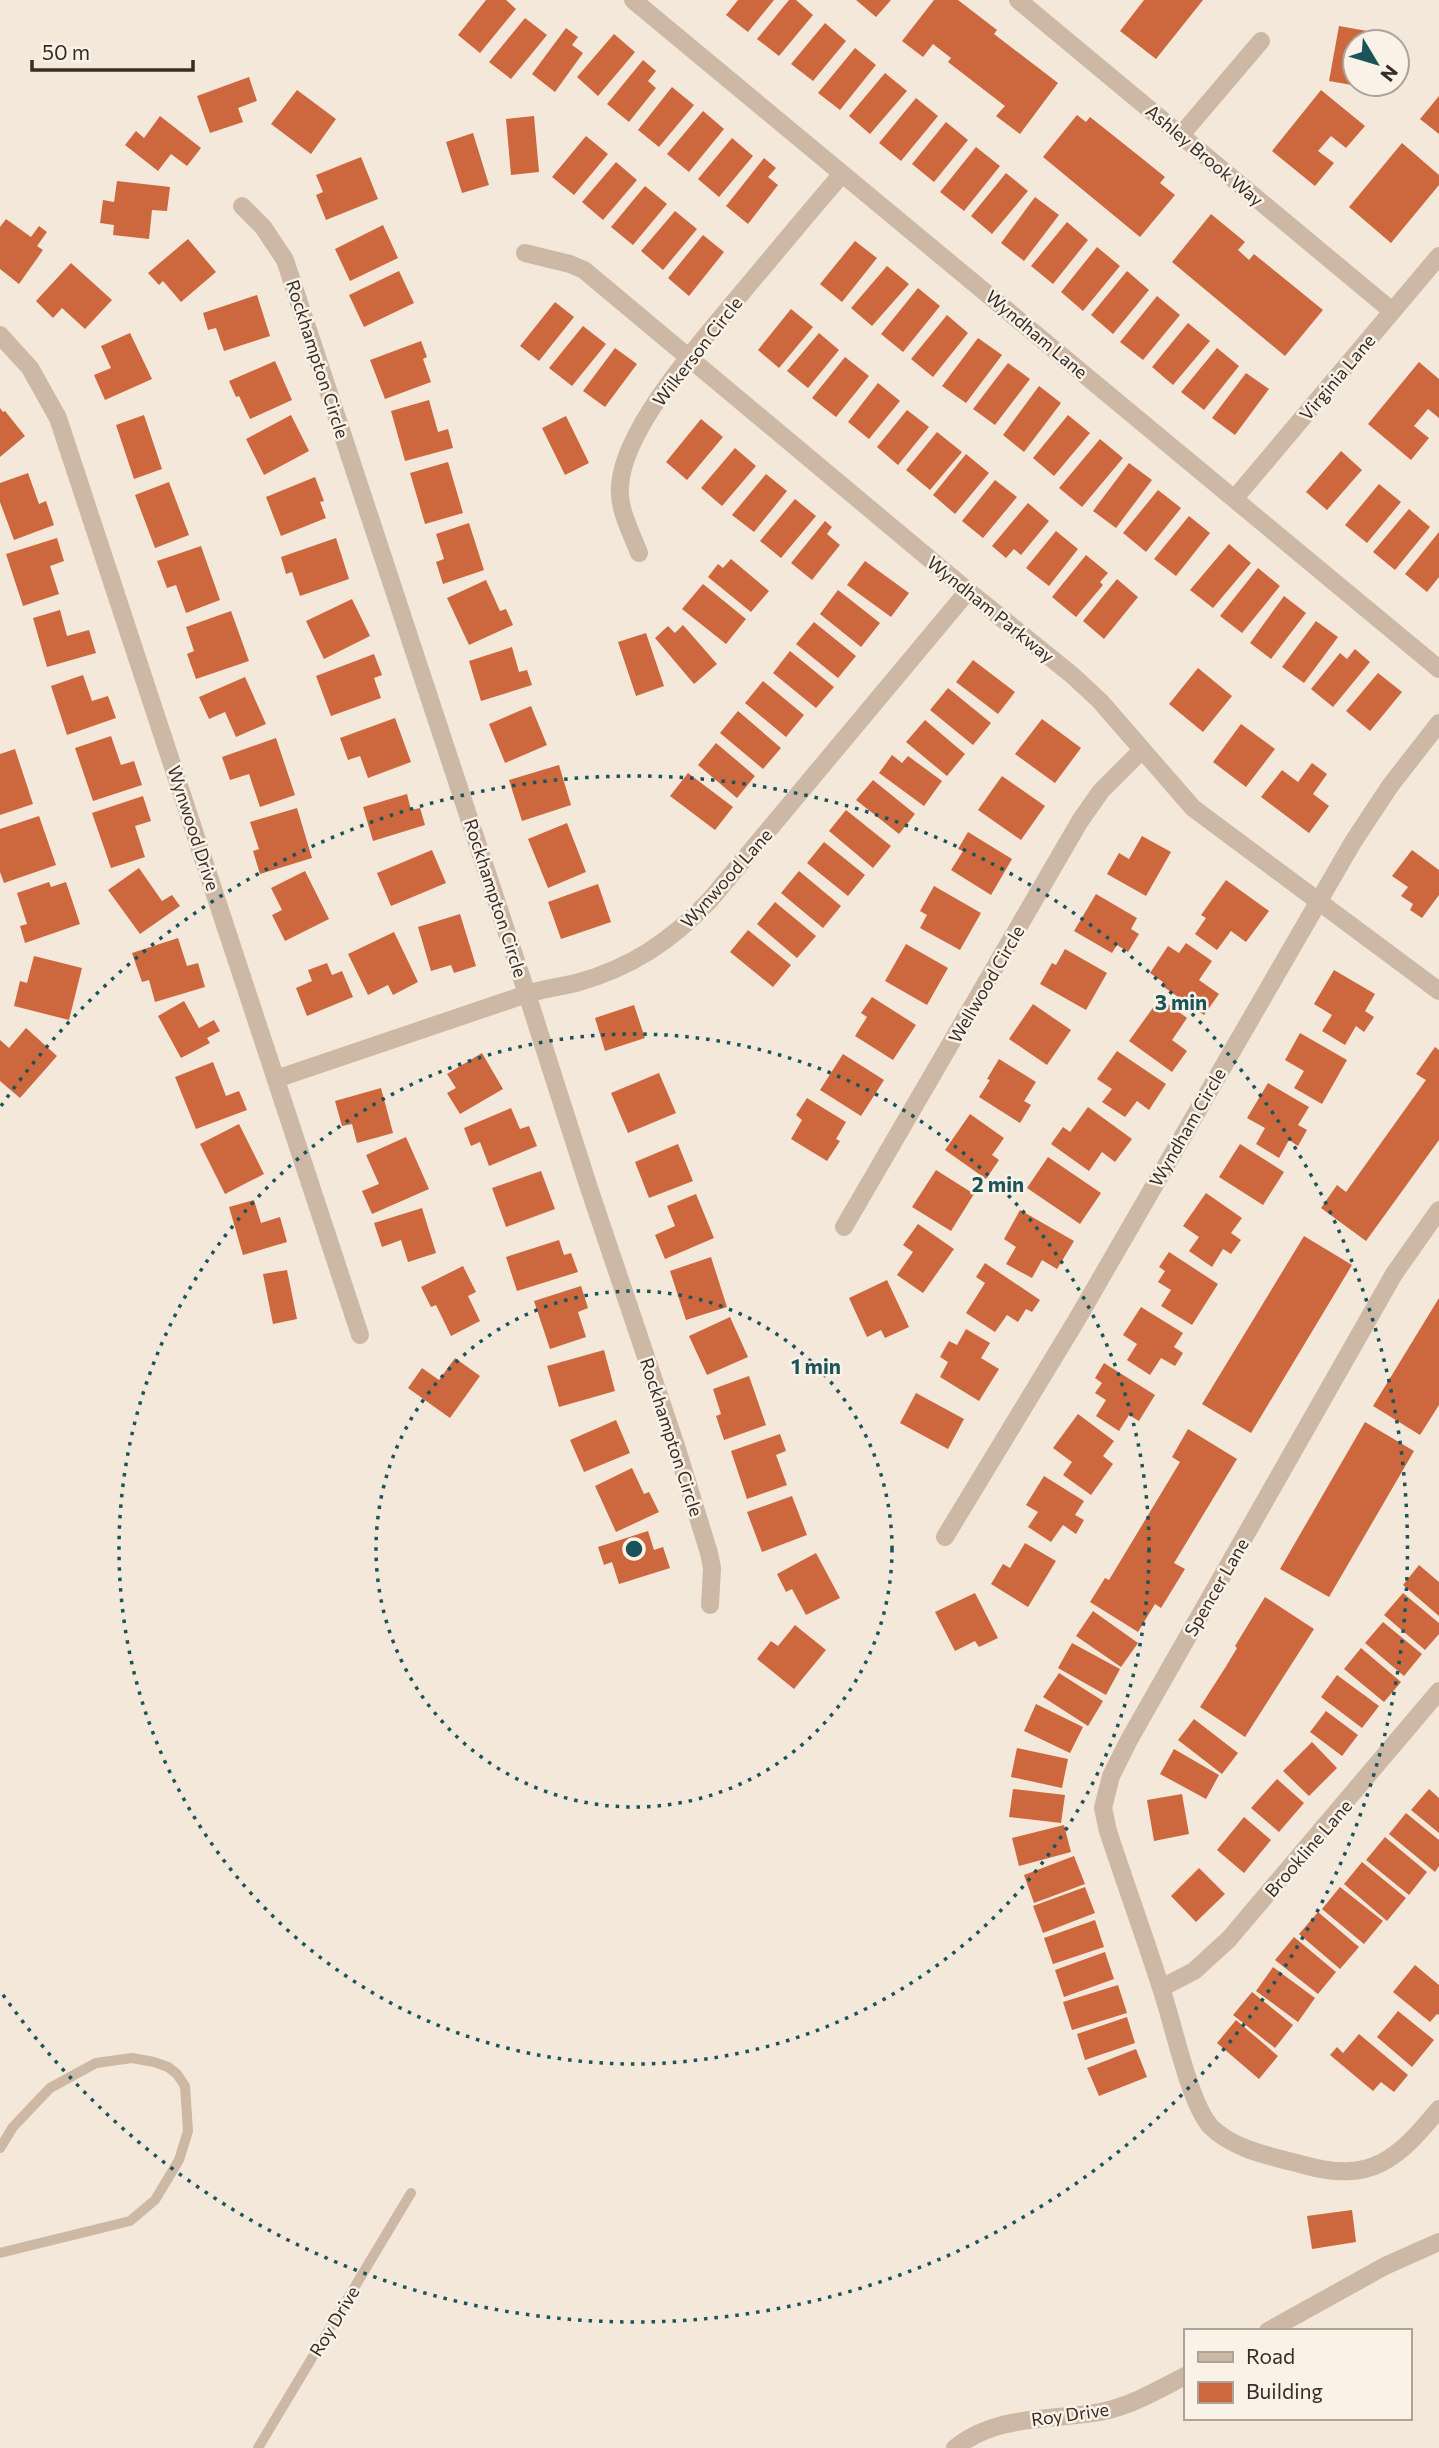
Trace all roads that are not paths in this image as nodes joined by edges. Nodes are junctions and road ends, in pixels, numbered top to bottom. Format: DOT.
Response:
graph roads {
  1 [pos="633,0"];
  2 [pos="1018,0"];
  3 [pos="1261,41"];
  4 [pos="1181,135"];
  5 [pos="842,174"];
  6 [pos="242,206"];
  7 [pos="525,253"];
  8 [pos="1439,256"];
  9 [pos="1392,311"];
  10 [pos="0,335"];
  11 [pos="689,357"];
  12 [pos="1235,498"];
  13 [pos="639,553"];
  14 [pos="968,591"];
  15 [pos="1439,669"];
  16 [pos="1439,723"];
  17 [pos="1142,750"];
  18 [pos="1319,901"];
  19 [pos="1439,991"];
  20 [pos="527,994"];
  21 [pos="276,1079"];
  22 [pos="1439,1210"];
  23 [pos="844,1227"];
  24 [pos="360,1335"];
  25 [pos="945,1537"];
  26 [pos="710,1605"];
  27 [pos="1439,1691"];
  28 [pos="1161,1988"];
  29 [pos="1439,2109"];
  30 [pos="0,2148"];
  31 [pos="411,2193"];
  32 [pos="1439,2242"];
  33 [pos="0,2253"];
  34 [pos="1272,2329"];
  35 [pos="1184,2377"];
  36 [pos="258,2448"];
  37 [pos="955,2448"];
  1 -- 5 [label="street, Wyndham Lane"];
  2 -- 4 [label="street, Ashley Brook Way"];
  3 -- 4 [label="street"];
  4 -- 9 [label="street, Ashley Brook Way"];
  5 -- 11 [label="street, Wilkerson Circle"];
  5 -- 12 [label="street, Wyndham Lane"];
  6 -- 20 [label="street, Rockhampton Circle"];
  7 -- 11 [label="street, Wyndham Parkway"];
  8 -- 9 [label="street, Virginia Lane"];
  9 -- 12 [label="street, Virginia Lane"];
  10 -- 21 [label="street, Wynwood Drive"];
  11 -- 13 [label="street, Wilkerson Circle"];
  11 -- 14 [label="street, Wyndham Parkway"];
  12 -- 15 [label="street, Wyndham Lane"];
  14 -- 17 [label="street, Wyndham Parkway"];
  14 -- 20 [label="street, Wynwood Lane"];
  16 -- 18 [label="street, Wyndham Circle"];
  17 -- 18 [label="street, Wyndham Parkway"];
  17 -- 23 [label="street, Wellwood Circle"];
  18 -- 19 [label="street, Wyndham Parkway"];
  18 -- 25 [label="street, Wyndham Circle"];
  20 -- 21 [label="street, Wynwood Lane"];
  20 -- 26 [label="street, Rockhampton Circle"];
  21 -- 24 [label="street, Wynwood Drive"];
  22 -- 28 [label="street, Spencer Lane"];
  27 -- 28 [label="street, Brookline Lane"];
  28 -- 29 [label="street, Spencer Lane"];
  30 -- 33 [label="lane"];
  31 -- 36 [label="lane, Roy Drive"];
  32 -- 34 [label="street"];
  35 -- 37 [label="street, Roy Drive"];
}
